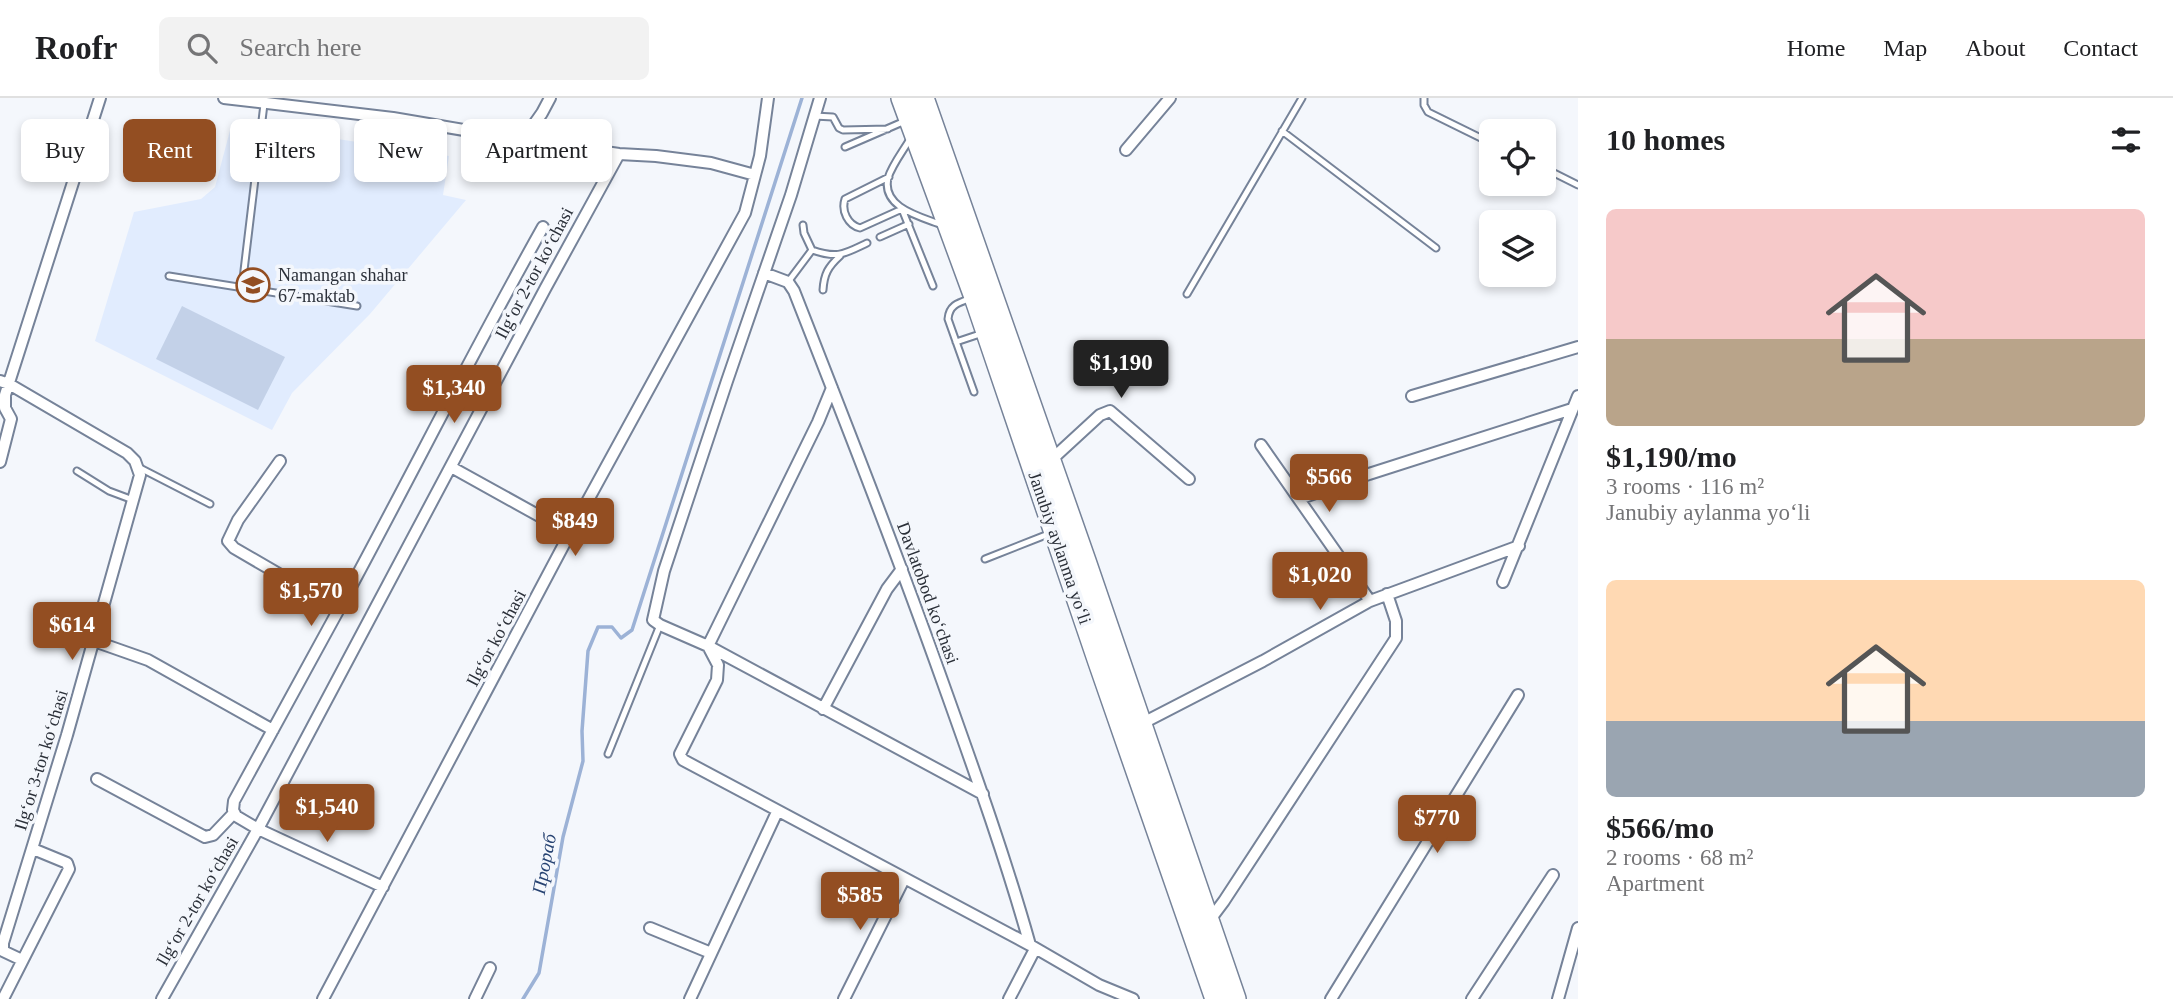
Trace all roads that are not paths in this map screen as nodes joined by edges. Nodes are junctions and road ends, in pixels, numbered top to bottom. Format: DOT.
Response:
graph roads {
  1 [pos="100,98"];
  2 [pos="224,98"];
  3 [pos="550,98"];
  4 [pos="768,98"];
  5 [pos="820,98"];
  6 [pos="902,98"];
  7 [pos="923,98"];
  8 [pos="1170,98"];
  9 [pos="1302,98"];
  10 [pos="1424,98"];
  11 [pos="264,104"];
  12 [pos="814,116"];
  13 [pos="538,119"];
  14 [pos="913,124"];
  15 [pos="888,129"];
  16 [pos="461,130"];
  17 [pos="1282,131"];
  18 [pos="1479,137"];
  19 [pos="845,147"];
  20 [pos="1126,150"];
  21 [pos="612,153"];
  22 [pos="619,154"];
  23 [pos="1556,174"];
  24 [pos="755,175"];
  25 [pos="889,177"];
  26 [pos="1578,185"];
  27 [pos="902,209"];
  28 [pos="909,224"];
  29 [pos="803,225"];
  30 [pos="543,227"];
  31 [pos="951,228"];
  32 [pos="880,237"];
  33 [pos="867,243"];
  34 [pos="1436,248"];
  35 [pos="813,250"];
  36 [pos="840,256"];
  37 [pos="764,273"];
  38 [pos="169,276"];
  39 [pos="788,282"];
  40 [pos="933,286"];
  41 [pos="243,287"];
  42 [pos="823,290"];
  43 [pos="1187,294"];
  44 [pos="975,297"];
  45 [pos="358,306"];
  46 [pos="987,331"];
  47 [pos="956,342"];
  48 [pos="1578,347"];
  49 [pos="5,383"];
  50 [pos="832,388"];
  51 [pos="974,392"];
  52 [pos="1412,396"];
  53 [pos="1578,396"];
  54 [pos="1572,409"];
  55 [pos="1261,444"];
  56 [pos="280,461"];
  57 [pos="1049,461"];
  58 [pos="0,463"];
  59 [pos="138,467"];
  60 [pos="451,467"];
  61 [pos="77,471"];
  62 [pos="1189,478"];
  63 [pos="1299,499"];
  64 [pos="133,500"];
  65 [pos="210,504"];
  66 [pos="1054,532"];
  67 [pos="570,533"];
  68 [pos="1519,546"];
  69 [pos="985,559"];
  70 [pos="902,569"];
  71 [pos="1503,582"];
  72 [pos="1387,594"];
  73 [pos="1370,601"];
  74 [pos="339,608"];
  75 [pos="660,625"];
  76 [pos="94,641"];
  77 [pos="708,646"];
  78 [pos="1518,695"];
  79 [pos="823,709"];
  80 [pos="1141,724"];
  81 [pos="273,730"];
  82 [pos="608,754"];
  83 [pos="97,779"];
  84 [pos="982,794"];
  85 [pos="777,811"];
  86 [pos="233,813"];
  87 [pos="258,829"];
  88 [pos="33,849"];
  89 [pos="1553,875"];
  90 [pos="904,879"];
  91 [pos="383,887"];
  92 [pos="1209,921"];
  93 [pos="650,928"];
  94 [pos="1578,928"];
  95 [pos="1032,947"];
  96 [pos="710,953"];
  97 [pos="22,960"];
  98 [pos="490,968"];
  99 [pos="3,999"];
  100 [pos="162,999"];
  101 [pos="323,999"];
  102 [pos="475,999"];
  103 [pos="690,999"];
  104 [pos="844,999"];
  105 [pos="1009,999"];
  106 [pos="1133,999"];
  107 [pos="1216,999"];
  108 [pos="1235,999"];
  109 [pos="1331,999"];
  110 [pos="1472,999"];
  111 [pos="1558,999"];
  1 -- 49 [label="street"];
  2 -- 11 [label="street"];
  3 -- 13 [label="street"];
  4 -- 24 [label="street, Ilgʻor koʻchasi"];
  5 -- 12 [label="street"];
  6 -- 14 [label="highway, Janubiy aylanma yoʻli"];
  7 -- 57 [label="highway, Janubiy aylanma yoʻli"];
  8 -- 20 [label="street"];
  9 -- 17 [label="lane"];
  10 -- 18 [label="lane"];
  11 -- 16 [label="street"];
  11 -- 41 [label="lane"];
  12 -- 15 [label="lane"];
  12 -- 37 [label="street"];
  14 -- 15 [label="lane"];
  14 -- 25 [label="lane"];
  14 -- 31 [label="highway, Janubiy aylanma yoʻli"];
  15 -- 19 [label="lane"];
  17 -- 34 [label="lane"];
  17 -- 43 [label="lane"];
  21 -- 22 [label="street"];
  22 -- 24 [label="street"];
  22 -- 60 [label="street, Ilgʻor 2-tor koʻchasi"];
  23 -- 26 [label="lane"];
  24 -- 67 [label="street, Ilgʻor koʻchasi"];
  25 -- 27 [label="lane"];
  25 -- 27 [label="lane"];
  27 -- 28 [label="lane"];
  27 -- 31 [label="lane"];
  28 -- 32 [label="lane"];
  28 -- 40 [label="lane"];
  29 -- 35 [label="lane"];
  30 -- 74 [label="street"];
  31 -- 44 [label="highway, Janubiy aylanma yoʻli"];
  33 -- 36 [label="lane"];
  35 -- 36 [label="lane"];
  35 -- 39 [label="lane"];
  36 -- 42 [label="lane"];
  37 -- 39 [label="street"];
  37 -- 75 [label="street"];
  38 -- 41 [label="lane"];
  39 -- 50 [label="street, Davlatobod koʻchasi"];
  41 -- 45 [label="lane"];
  44 -- 46 [label="highway, Janubiy aylanma yoʻli"];
  44 -- 47 [label="lane"];
  46 -- 47 [label="lane"];
  46 -- 66 [label="highway, Janubiy aylanma yoʻli"];
  47 -- 51 [label="lane"];
  48 -- 52 [label="street"];
  49 -- 58 [label="street"];
  49 -- 59 [label="street"];
  50 -- 70 [label="street, Davlatobod koʻchasi"];
  50 -- 77 [label="street"];
  53 -- 54 [label="street"];
  54 -- 63 [label="street"];
  54 -- 68 [label="street"];
  55 -- 63 [label="street"];
  56 -- 74 [label="street"];
  57 -- 62 [label="street"];
  57 -- 80 [label="highway, Janubiy aylanma yoʻli"];
  59 -- 64 [label="street, Ilgʻor 3-tor koʻchasi"];
  59 -- 65 [label="lane"];
  60 -- 67 [label="street"];
  60 -- 87 [label="street, Ilgʻor 2-tor koʻchasi"];
  61 -- 64 [label="lane"];
  63 -- 73 [label="street"];
  64 -- 76 [label="street, Ilgʻor 3-tor koʻchasi"];
  66 -- 69 [label="lane"];
  66 -- 107 [label="highway, Janubiy aylanma yoʻli"];
  67 -- 91 [label="street, Ilgʻor koʻchasi"];
  68 -- 71 [label="street"];
  68 -- 72 [label="street"];
  70 -- 79 [label="street"];
  70 -- 84 [label="street, Davlatobod koʻchasi"];
  72 -- 73 [label="street"];
  72 -- 92 [label="street"];
  73 -- 80 [label="street"];
  74 -- 81 [label="street"];
  75 -- 77 [label="street"];
  75 -- 82 [label="lane"];
  76 -- 81 [label="street"];
  76 -- 88 [label="street, Ilgʻor 3-tor koʻchasi"];
  77 -- 79 [label="street"];
  77 -- 85 [label="street"];
  78 -- 109 [label="street"];
  79 -- 84 [label="street"];
  80 -- 92 [label="highway, Janubiy aylanma yoʻli"];
  81 -- 86 [label="street"];
  83 -- 86 [label="street"];
  84 -- 95 [label="street, Davlatobod koʻchasi"];
  85 -- 90 [label="street"];
  85 -- 96 [label="street"];
  86 -- 87 [label="street"];
  87 -- 91 [label="street"];
  87 -- 100 [label="street, Ilgʻor 2-tor koʻchasi"];
  88 -- 97 [label="street, Ilgʻor 3-tor koʻchasi"];
  88 -- 97 [label="street, Ilgʻor 3-tor koʻchasi"];
  89 -- 110 [label="street"];
  90 -- 95 [label="street"];
  90 -- 104 [label="street"];
  91 -- 101 [label="street, Ilgʻor koʻchasi"];
  92 -- 108 [label="highway, Janubiy aylanma yoʻli"];
  93 -- 96 [label="street"];
  94 -- 111 [label="street"];
  95 -- 105 [label="street"];
  95 -- 106 [label="street"];
  96 -- 103 [label="street"];
  97 -- 99 [label="street, Ilgʻor 3-tor koʻchasi"];
  98 -- 102 [label="street"];
}
